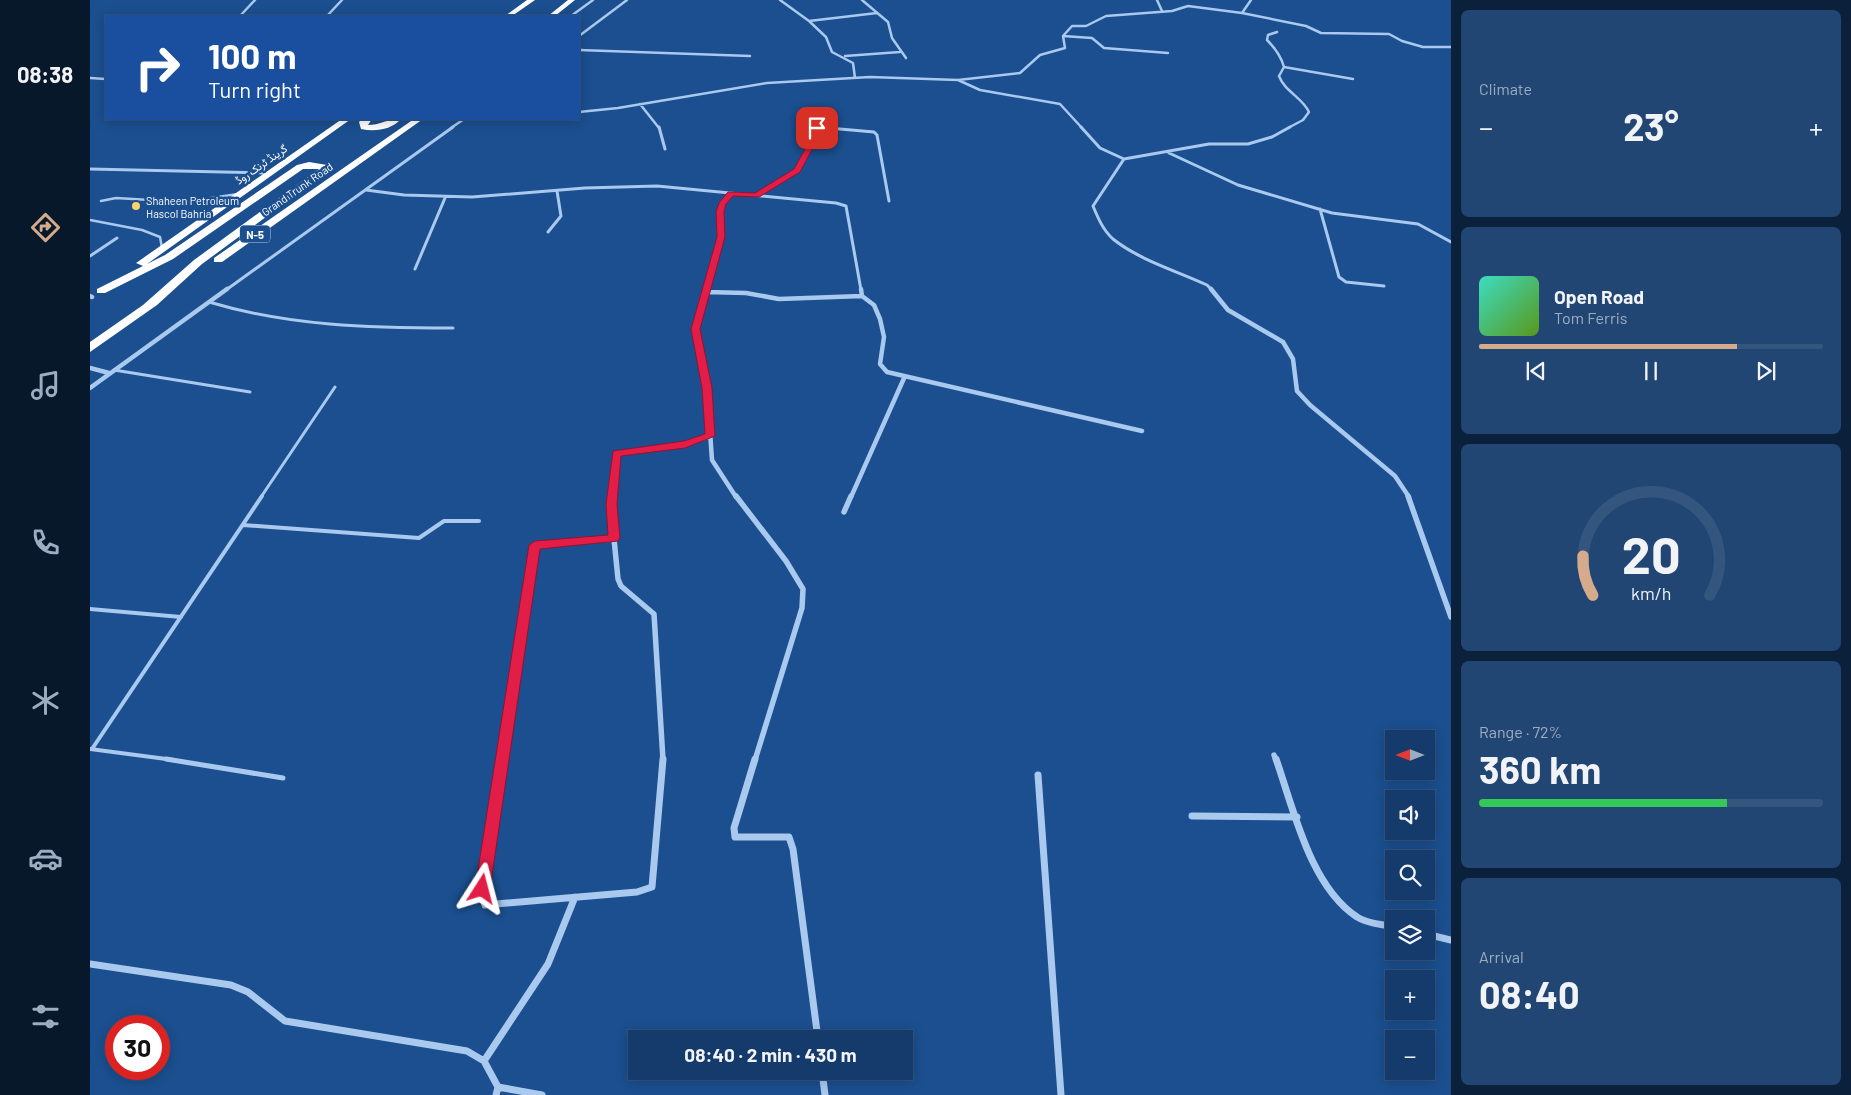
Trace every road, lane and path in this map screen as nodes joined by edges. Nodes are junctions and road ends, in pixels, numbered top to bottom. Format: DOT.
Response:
graph roads {
  1 [pos="255,0"];
  2 [pos="342,0"];
  3 [pos="532,0"];
  4 [pos="572,0"];
  5 [pos="593,0"];
  6 [pos="627,0"];
  7 [pos="780,0"];
  8 [pos="862,0"];
  9 [pos="1157,0"];
  10 [pos="1251,0"];
  11 [pos="1162,11"];
  12 [pos="877,13"];
  13 [pos="1242,13"];
  14 [pos="241,15"];
  15 [pos="328,15"];
  16 [pos="510,15"];
  17 [pos="552,15"];
  18 [pos="572,15"];
  19 [pos="809,21"];
  20 [pos="1277,32"];
  21 [pos="580,35"];
  22 [pos="1064,36"];
  23 [pos="1451,47"];
  24 [pos="580,50"];
  25 [pos="900,52"];
  26 [pos="1168,53"];
  27 [pos="750,56"];
  28 [pos="842,56"];
  29 [pos="906,58"];
  30 [pos="1284,66"];
  31 [pos="90,78"];
  32 [pos="105,78"];
  33 [pos="854,78"];
  34 [pos="1353,79"];
  35 [pos="958,80"];
  36 [pos="640,104"];
  37 [pos="821,109"];
  38 [pos="580,112"];
  39 [pos="345,120"];
  40 [pos="366,120"];
  41 [pos="396,120"];
  42 [pos="418,120"];
  43 [pos="463,120"];
  44 [pos="817,128"];
  45 [pos="665,149"];
  46 [pos="1169,153"];
  47 [pos="1124,159"];
  48 [pos="90,169"];
  49 [pos="269,173"];
  50 [pos="366,190"];
  51 [pos="557,191"];
  52 [pos="240,193"];
  53 [pos="731,194"];
  54 [pos="756,196"];
  55 [pos="444,198"];
  56 [pos="101,201"];
  57 [pos="889,201"];
  58 [pos="1320,209"];
  59 [pos="90,220"];
  60 [pos="548,232"];
  61 [pos="117,238"];
  62 [pos="1451,242"];
  63 [pos="162,248"];
  64 [pos="90,256"];
  65 [pos="415,269"];
  66 [pos="1384,286"];
  67 [pos="706,292"];
  68 [pos="93,295"];
  69 [pos="862,296"];
  70 [pos="209,302"];
  71 [pos="144,309"];
  72 [pos="453,328"];
  73 [pos="90,348"];
  74 [pos="90,368"];
  75 [pos="114,370"];
  76 [pos="109,373"];
  77 [pos="905,376"];
  78 [pos="336,386"];
  79 [pos="90,388"];
  80 [pos="250,392"];
  81 [pos="1142,431"];
  82 [pos="710,436"];
  83 [pos="844,512"];
  84 [pos="479,522"];
  85 [pos="243,525"];
  86 [pos="614,538"];
  87 [pos="90,609"];
  88 [pos="181,617"];
  89 [pos="1451,617"];
  90 [pos="91,749"];
  91 [pos="1274,755"];
  92 [pos="1038,776"];
  93 [pos="283,778"];
  94 [pos="1192,816"];
  95 [pos="1297,817"];
  96 [pos="575,897"];
  97 [pos="1385,925"];
  98 [pos="1435,936"];
  99 [pos="1451,940"];
  100 [pos="90,964"];
  101 [pos="817,1030"];
  102 [pos="484,1061"];
  103 [pos="823,1080"];
  104 [pos="497,1091"];
  105 [pos="542,1095"];
  106 [pos="825,1095"];
  107 [pos="1061,1095"];
  1 -- 14 [label="street"];
  2 -- 15 [label="street"];
  3 -- 16 [label="highway"];
  4 -- 17 [label="highway"];
  5 -- 18 [label="street"];
  6 -- 21 [label="street"];
  7 -- 19 [label="street"];
  8 -- 12 [label="street"];
  9 -- 11 [label="street"];
  10 -- 13 [label="street"];
  11 -- 13 [label="street"];
  11 -- 22 [label="street"];
  12 -- 19 [label="street"];
  12 -- 25 [label="street"];
  13 -- 23 [label="street"];
  19 -- 28 [label="street"];
  20 -- 30 [label="street"];
  22 -- 26 [label="street"];
  22 -- 35 [label="street"];
  24 -- 27 [label="street"];
  25 -- 28 [label="street"];
  25 -- 29 [label="street"];
  28 -- 33 [label="street"];
  30 -- 34 [label="street"];
  30 -- 46 [label="street"];
  31 -- 32 [label="street"];
  33 -- 35 [label="street"];
  33 -- 36 [label="street"];
  35 -- 47 [label="street"];
  36 -- 38 [label="street"];
  36 -- 45 [label="street"];
  37 -- 44 [label="street"];
  39 -- 49 [label="highway, گرینڈ ٹرنک روڈ"];
  40 -- 41 [label="highway"];
  42 -- 71 [label="highway, Grand Trunk Road / N-5"];
  43 -- 50 [label="street"];
  44 -- 54 [label="street"];
  44 -- 57 [label="street"];
  46 -- 47 [label="street"];
  46 -- 58 [label="street"];
  47 -- 89 [label="street"];
  48 -- 49 [label="street"];
  49 -- 52 [label="highway, گرینڈ ٹرنک روڈ"];
  50 -- 55 [label="street"];
  50 -- 70 [label="street"];
  51 -- 53 [label="street"];
  51 -- 55 [label="street"];
  51 -- 60 [label="street"];
  52 -- 56 [label="lane"];
  52 -- 63 [label="highway, گرینڈ ٹرنک روڈ"];
  53 -- 54 [label="street"];
  53 -- 67 [label="street"];
  54 -- 69 [label="street"];
  55 -- 65 [label="street"];
  58 -- 62 [label="street"];
  58 -- 66 [label="street"];
  59 -- 63 [label="lane"];
  61 -- 64 [label="street"];
  63 -- 68 [label="highway, گرینڈ ٹرنک روڈ"];
  67 -- 69 [label="street"];
  67 -- 82 [label="street"];
  68 -- 71 [label="highway"];
  69 -- 77 [label="street"];
  70 -- 72 [label="lane"];
  70 -- 75 [label="street"];
  71 -- 73 [label="highway, Grand Trunk Road / N-5"];
  74 -- 76 [label="street"];
  75 -- 76 [label="street"];
  75 -- 80 [label="lane"];
  76 -- 79 [label="street"];
  77 -- 81 [label="street"];
  77 -- 83 [label="street"];
  78 -- 85 [label="lane"];
  82 -- 86 [label="street"];
  82 -- 101 [label="street"];
  84 -- 85 [label="lane"];
  85 -- 88 [label="lane"];
  86 -- 96 [label="street"];
  86 -- 96 [label="street"];
  87 -- 88 [label="lane"];
  88 -- 90 [label="lane"];
  90 -- 93 [label="lane"];
  91 -- 95 [label="street"];
  92 -- 107 [label="street"];
  94 -- 95 [label="street"];
  95 -- 97 [label="street"];
  96 -- 102 [label="street"];
  98 -- 99 [label="street"];
  100 -- 102 [label="street"];
  102 -- 104 [label="street"];
  103 -- 106 [label="street"];
  104 -- 105 [label="street"];
}
